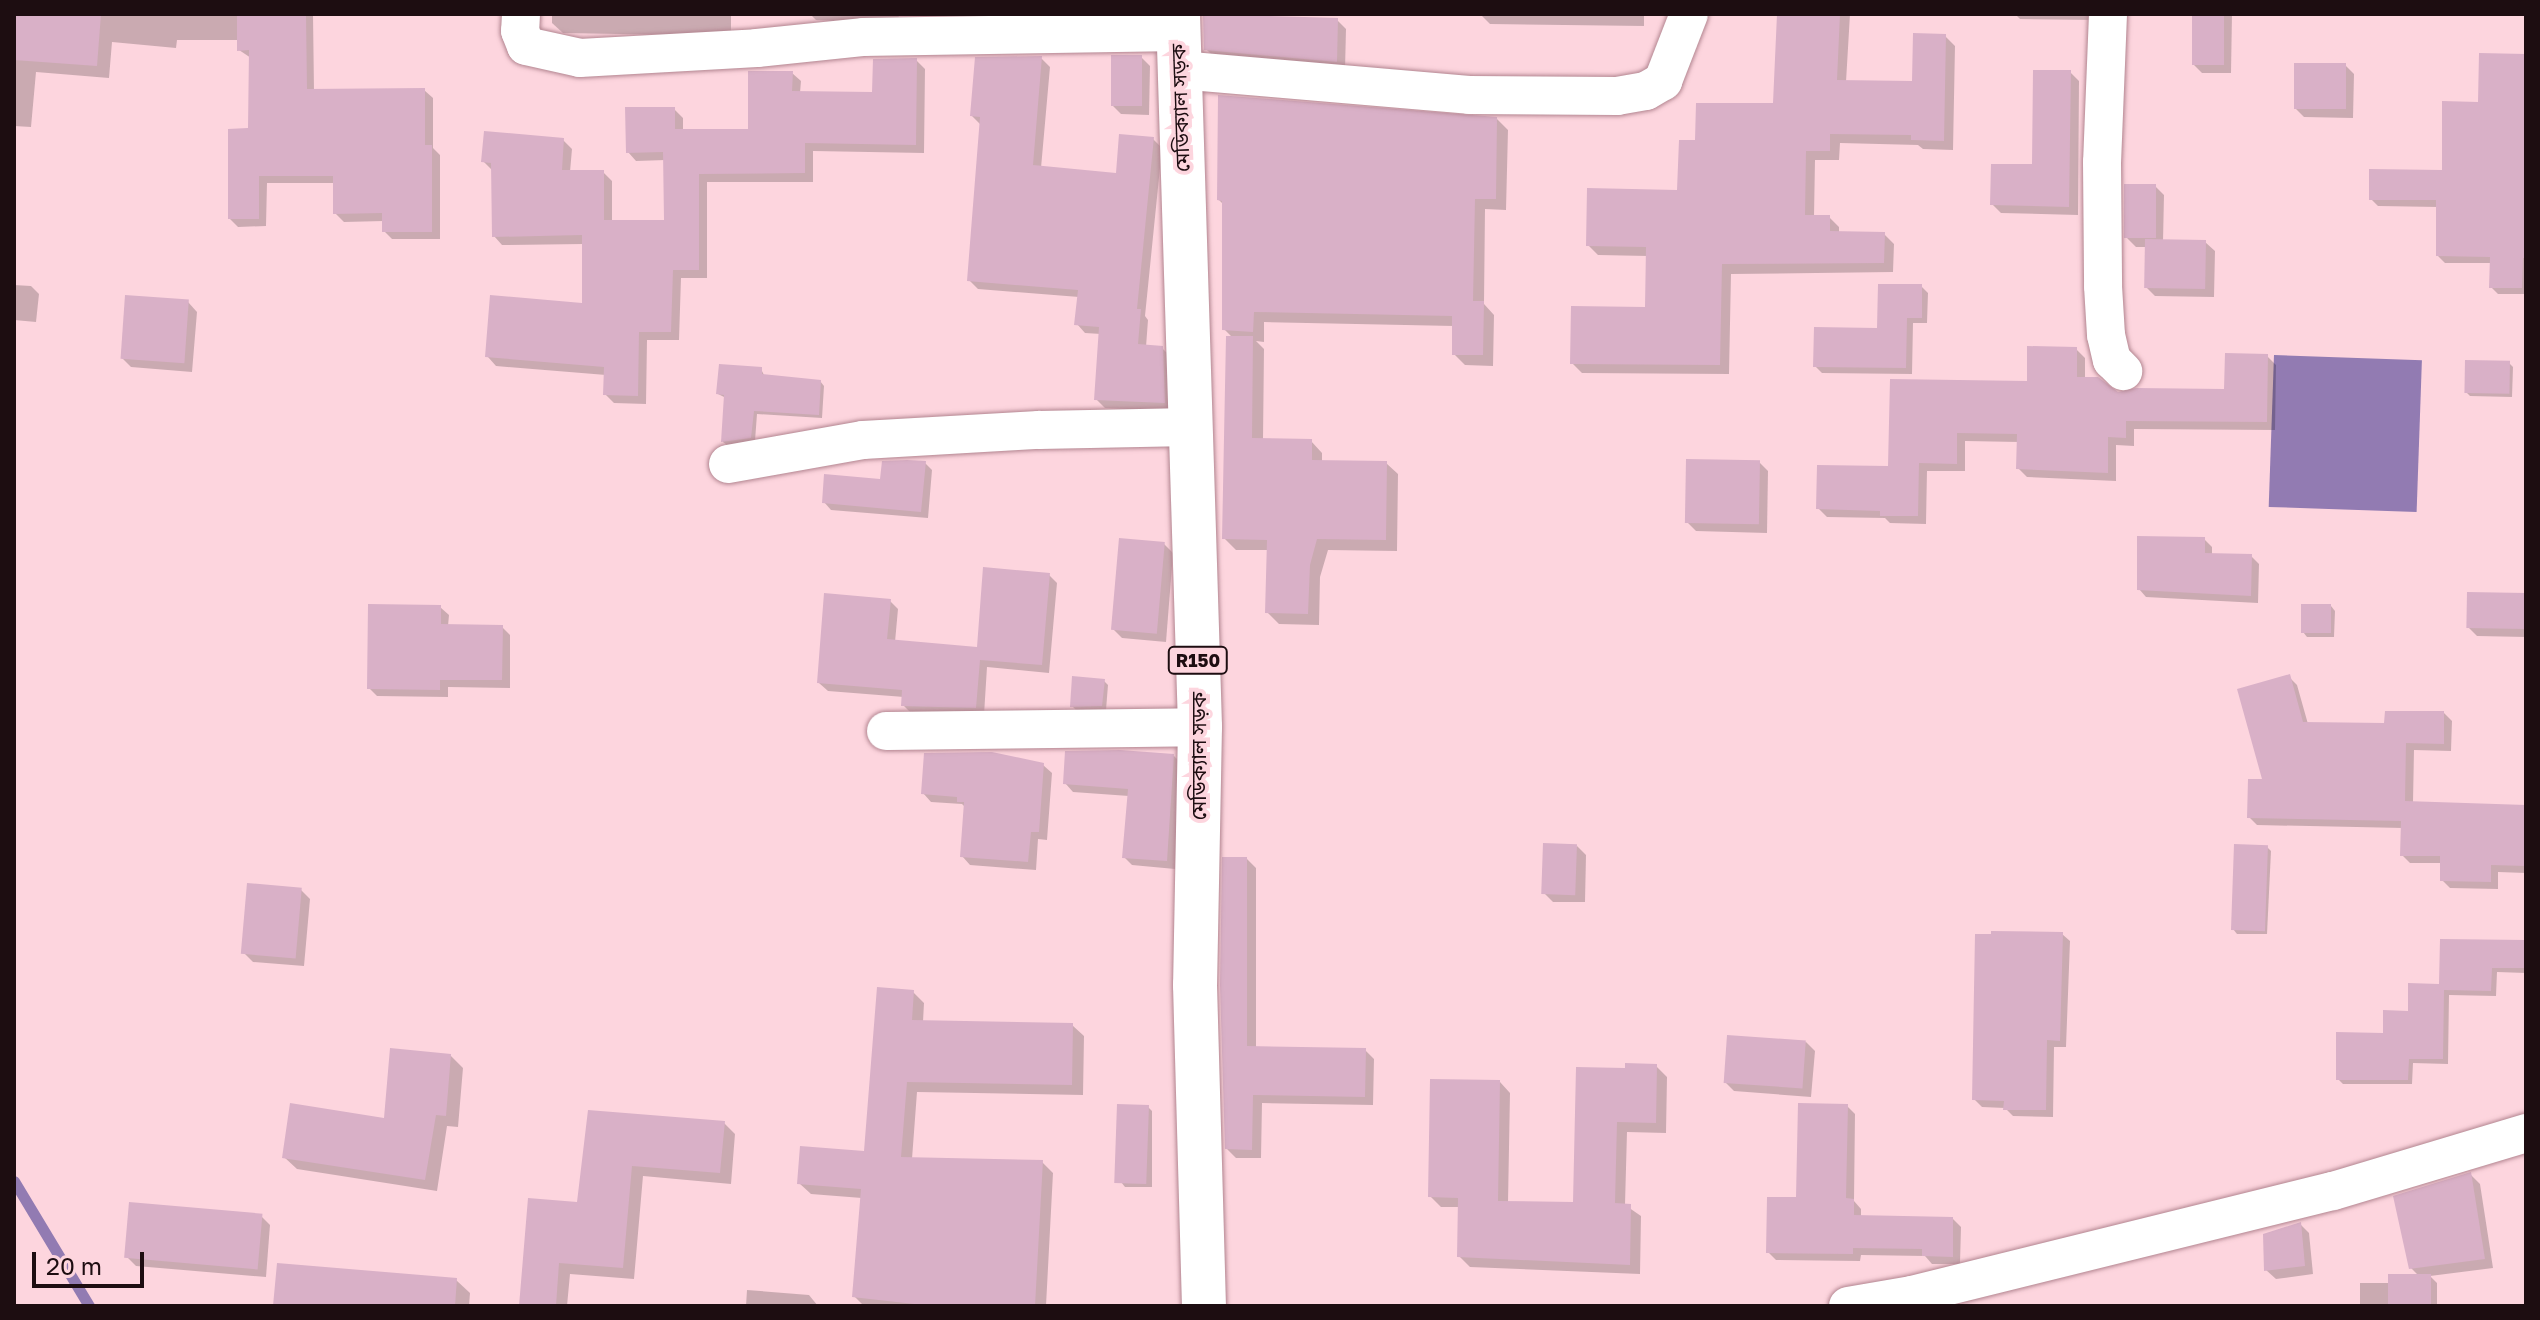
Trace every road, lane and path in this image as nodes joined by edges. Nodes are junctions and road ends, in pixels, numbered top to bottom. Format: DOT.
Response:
graph roads {
  1 [pos="521,14"];
  2 [pos="1689,14"];
  3 [pos="2108,14"];
  4 [pos="1178,39"];
  5 [pos="2123,371"];
  6 [pos="1191,427"];
  7 [pos="728,464"];
  8 [pos="1200,727"];
  9 [pos="886,731"];
  10 [pos="2523,1134"];
  11 [pos="1204,1306"];
  12 [pos="1848,1306"];
  1 -- 4 [label="street"];
  2 -- 4 [label="street"];
  3 -- 5 [label="street"];
  4 -- 6 [label="main road, মেডিক্যাল সড়ক / R150"];
  6 -- 7 [label="street"];
  6 -- 8 [label="main road, মেডিক্যাল সড়ক / R150"];
  8 -- 9 [label="street"];
  8 -- 11 [label="main road, মেডিক্যাল সড়ক / R150"];
  10 -- 12 [label="street"];
}
